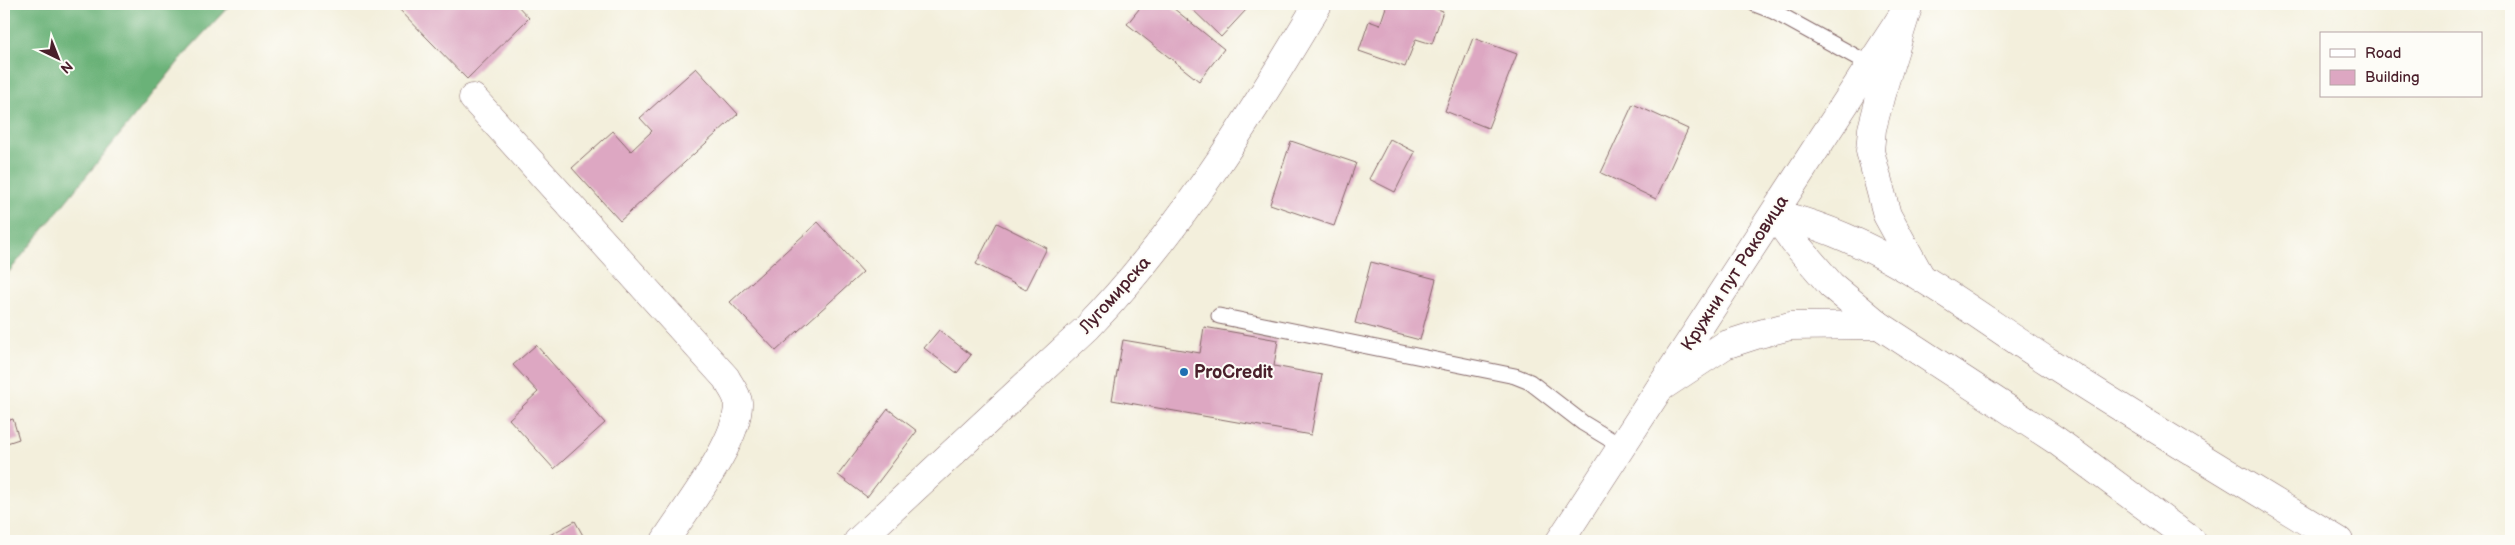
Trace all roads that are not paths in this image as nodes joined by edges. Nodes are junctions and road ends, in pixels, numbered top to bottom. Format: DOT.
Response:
graph roads {
  1 [pos="1318,4"];
  2 [pos="1755,4"];
  3 [pos="1909,4"];
  4 [pos="1871,65"];
  5 [pos="473,98"];
  6 [pos="1774,214"];
  7 [pos="1921,277"];
  8 [pos="1219,316"];
  9 [pos="1879,325"];
  10 [pos="1660,388"];
  11 [pos="1621,446"];
  12 [pos="665,541"];
  13 [pos="858,541"];
  14 [pos="1560,541"];
  15 [pos="2192,541"];
  16 [pos="2339,541"];
  1 -- 13 [label="main road, Лугомирска"];
  2 -- 4 [label="lane"];
  3 -- 4 [label="main road, Кружни пут Раковица"];
  3 -- 7 [label="main road"];
  4 -- 6 [label="main road, Кружни пут Раковица"];
  5 -- 12 [label="main road"];
  6 -- 7 [label="main road"];
  6 -- 9 [label="main road"];
  6 -- 10 [label="main road, Кружни пут Раковица"];
  7 -- 16 [label="main road"];
  8 -- 11 [label="lane"];
  9 -- 10 [label="main road"];
  9 -- 15 [label="main road"];
  10 -- 11 [label="main road, Кружни пут Раковица"];
  11 -- 14 [label="main road, Кружни пут Раковица"];
}
